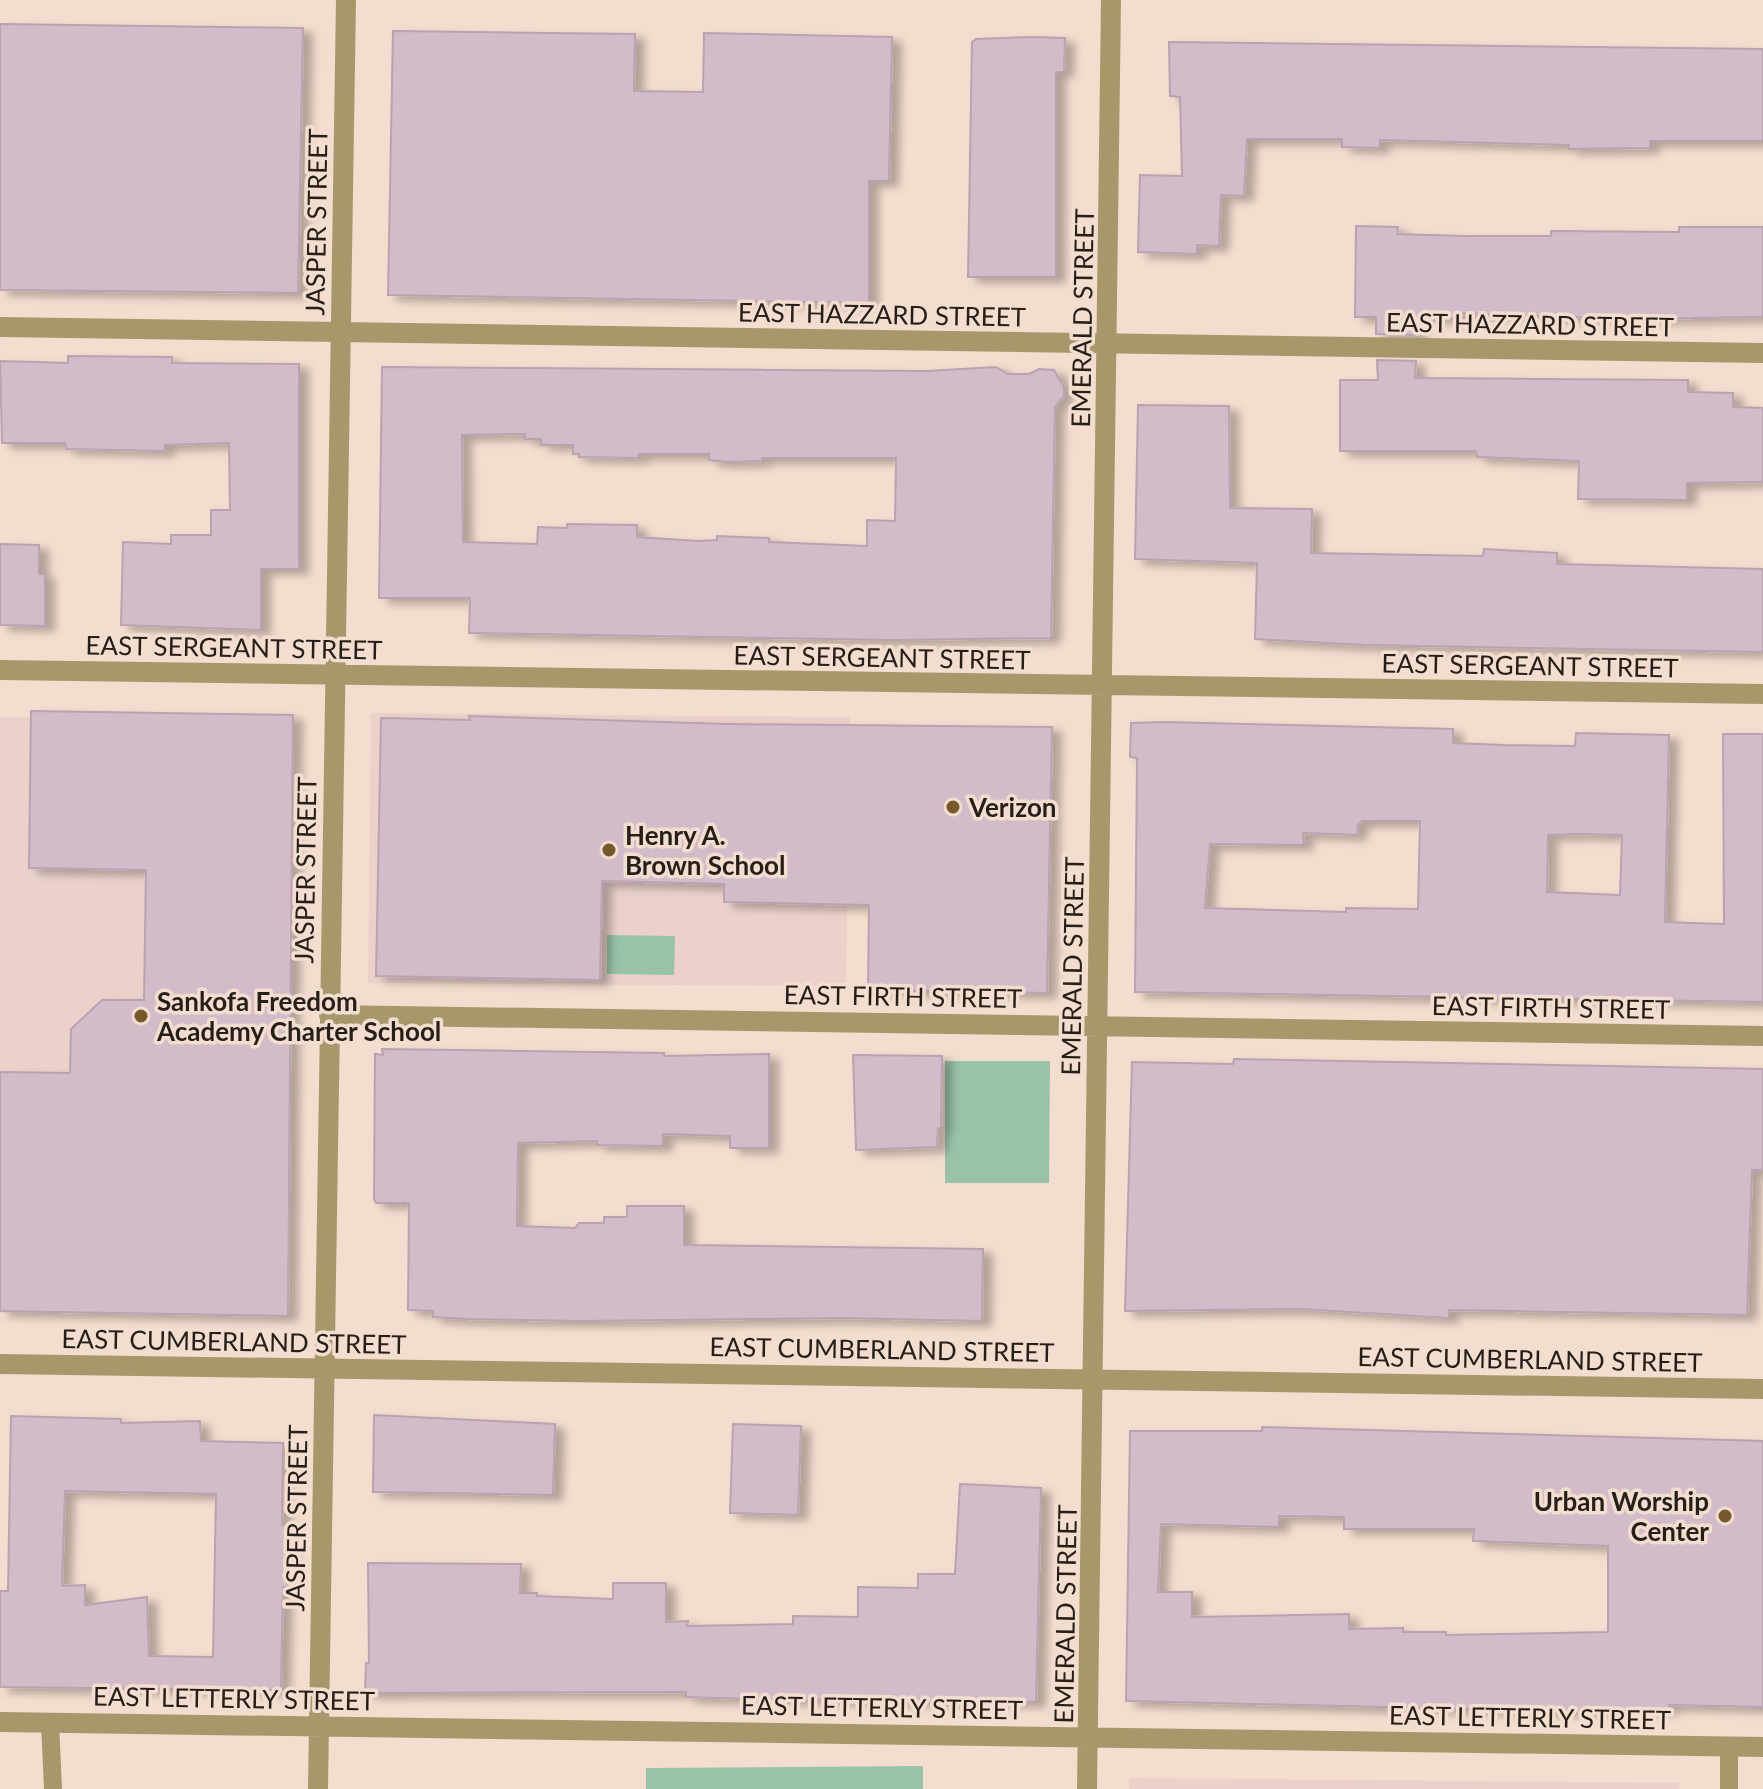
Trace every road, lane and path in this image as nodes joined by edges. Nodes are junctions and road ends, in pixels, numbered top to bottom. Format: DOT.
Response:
graph roads {
  1 [pos="346,0"];
  2 [pos="1111,0"];
  3 [pos="0,327"];
  4 [pos="341,331"];
  5 [pos="1108,344"];
  6 [pos="1763,353"];
  7 [pos="0,670"];
  8 [pos="334,674"];
  9 [pos="1102,686"];
  10 [pos="1763,694"];
  11 [pos="329,1015"];
  12 [pos="1097,1025"];
  13 [pos="1763,1036"];
  14 [pos="0,1364"];
  15 [pos="325,1369"];
  16 [pos="1094,1378"];
  17 [pos="1763,1389"];
  18 [pos="0,1722"];
  19 [pos="50,1722"];
  20 [pos="319,1724"];
  21 [pos="1089,1736"];
  22 [pos="1729,1746"];
  23 [pos="1763,1747"];
  24 [pos="53,1789"];
  25 [pos="318,1789"];
  26 [pos="1087,1789"];
  27 [pos="1729,1789"];
  1 -- 4 [label="street, JASPER STREET"];
  2 -- 5 [label="street, EMERALD STREET"];
  3 -- 4 [label="street, EAST HAZZARD STREET"];
  4 -- 5 [label="street, EAST HAZZARD STREET"];
  4 -- 8 [label="street, JASPER STREET"];
  5 -- 6 [label="street, EAST HAZZARD STREET"];
  5 -- 9 [label="street, EMERALD STREET"];
  7 -- 8 [label="street, EAST SERGEANT STREET"];
  8 -- 9 [label="street, EAST SERGEANT STREET"];
  8 -- 11 [label="street, JASPER STREET"];
  9 -- 10 [label="street, EAST SERGEANT STREET"];
  9 -- 12 [label="street, EMERALD STREET"];
  11 -- 12 [label="street, EAST FIRTH STREET"];
  11 -- 15 [label="street, JASPER STREET"];
  12 -- 13 [label="street, EAST FIRTH STREET"];
  12 -- 16 [label="street, EMERALD STREET"];
  14 -- 15 [label="street, EAST CUMBERLAND STREET"];
  15 -- 16 [label="street, EAST CUMBERLAND STREET"];
  15 -- 20 [label="street, JASPER STREET"];
  16 -- 17 [label="street, EAST CUMBERLAND STREET"];
  16 -- 21 [label="street, EMERALD STREET"];
  18 -- 19 [label="street, EAST LETTERLY STREET"];
  19 -- 20 [label="street, EAST LETTERLY STREET"];
  19 -- 24 [label="lane"];
  20 -- 21 [label="street, EAST LETTERLY STREET"];
  20 -- 25 [label="street, JASPER STREET"];
  21 -- 22 [label="street, EAST LETTERLY STREET"];
  21 -- 26 [label="street, EMERALD STREET"];
  22 -- 23 [label="street, EAST LETTERLY STREET"];
  22 -- 27 [label="lane"];
}
